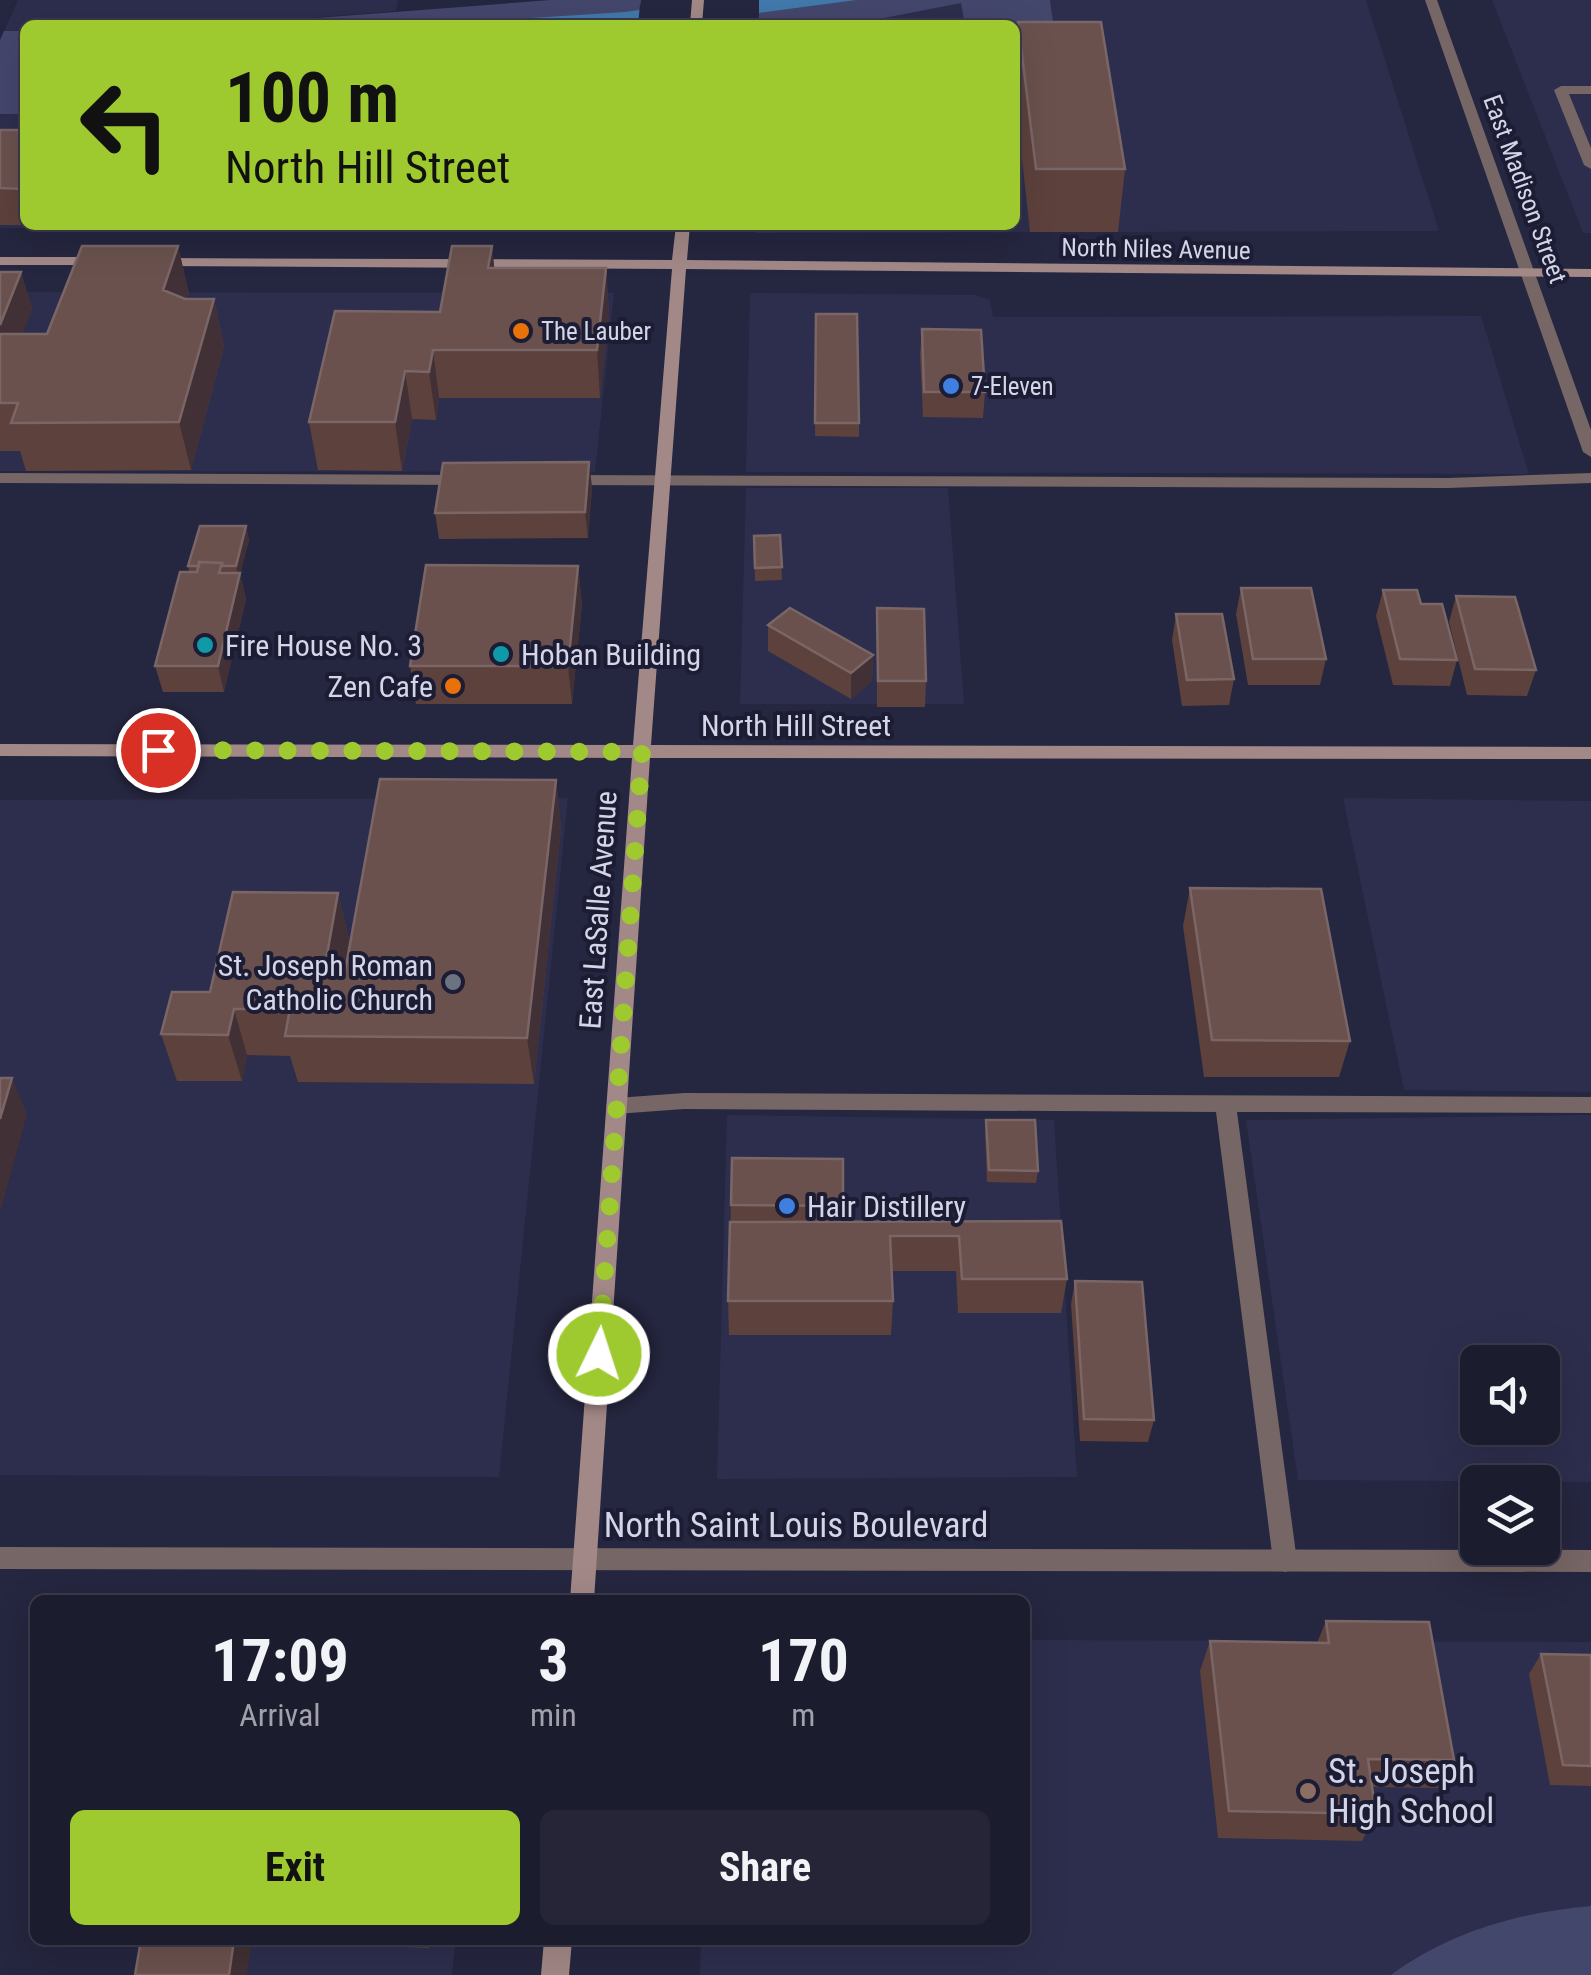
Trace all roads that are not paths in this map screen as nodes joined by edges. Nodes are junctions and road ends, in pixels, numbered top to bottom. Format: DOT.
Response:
graph roads {
  1 [pos="1431,0"];
  2 [pos="1591,90"];
  3 [pos="1591,165"];
  4 [pos="683,230"];
  5 [pos="0,261"];
  6 [pos="117,262"];
  7 [pos="137,262"];
  8 [pos="680,263"];
  9 [pos="1529,273"];
  10 [pos="1591,274"];
  11 [pos="1591,452"];
  12 [pos="0,478"];
  13 [pos="1591,478"];
  14 [pos="487,480"];
  15 [pos="544,480"];
  16 [pos="661,480"];
  17 [pos="0,750"];
  18 [pos="642,752"];
  19 [pos="1591,753"];
  20 [pos="1226,1105"];
  21 [pos="1591,1105"];
  22 [pos="616,1106"];
  23 [pos="0,1558"];
  24 [pos="585,1559"];
  25 [pos="1285,1560"];
  26 [pos="1591,1561"];
  27 [pos="582,1595"];
  28 [pos="558,1945"];
  29 [pos="555,1975"];
  1 -- 9 [label="street, East Madison Street"];
  2 -- 3 [label="street"];
  4 -- 8 [label="street, East LaSalle Avenue"];
  5 -- 6 [label="street"];
  7 -- 8 [label="street, North Niles Avenue"];
  8 -- 9 [label="street, North Niles Avenue"];
  8 -- 16 [label="street, East LaSalle Avenue"];
  9 -- 10 [label="street, North Niles Avenue"];
  9 -- 11 [label="street, East Madison Street"];
  12 -- 14 [label="street"];
  13 -- 16 [label="street"];
  15 -- 16 [label="street"];
  16 -- 18 [label="street, East LaSalle Avenue"];
  17 -- 18 [label="street, North Hill Street"];
  18 -- 19 [label="street, North Hill Street"];
  18 -- 22 [label="street, East LaSalle Avenue"];
  20 -- 21 [label="street"];
  20 -- 22 [label="street"];
  20 -- 25 [label="street"];
  22 -- 24 [label="street, East LaSalle Avenue"];
  23 -- 24 [label="street, North Saint Louis Boulevard"];
  24 -- 25 [label="street, North Saint Louis Boulevard"];
  24 -- 27 [label="street, East LaSalle Avenue"];
  25 -- 26 [label="street, North Saint Louis Boulevard"];
  28 -- 29 [label="street"];
}
